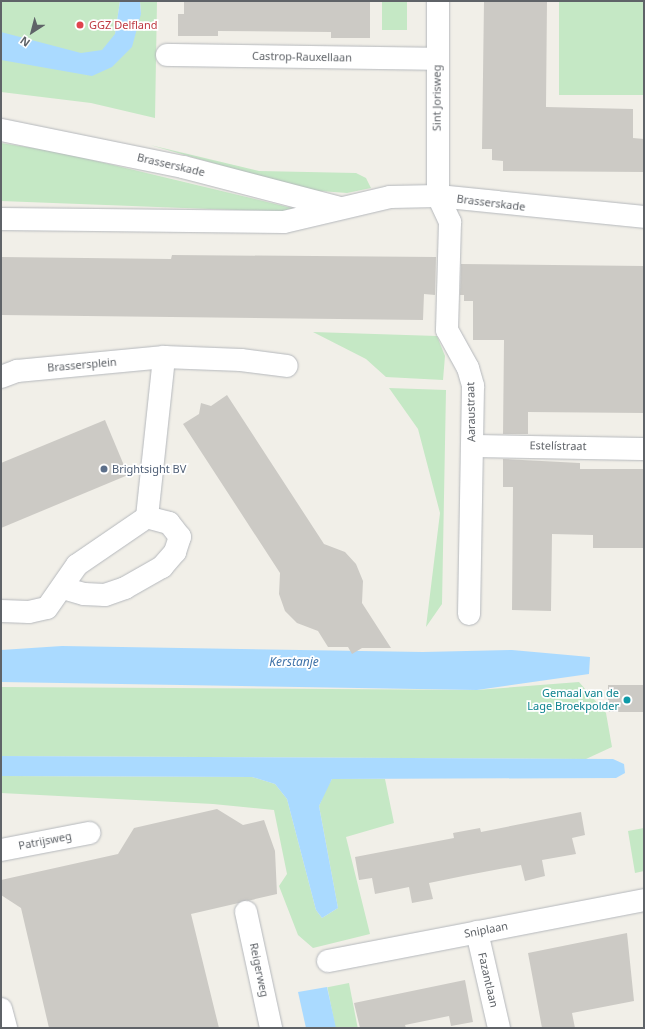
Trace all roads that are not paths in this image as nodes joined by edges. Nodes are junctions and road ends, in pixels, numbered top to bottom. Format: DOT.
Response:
graph roads {
  1 [pos="438,1"];
  2 [pos="167,55"];
  3 [pos="437,59"];
  4 [pos="1,130"];
  5 [pos="438,196"];
  6 [pos="338,208"];
  7 [pos="644,217"];
  8 [pos="1,219"];
  9 [pos="164,357"];
  10 [pos="287,366"];
  11 [pos="1,377"];
  12 [pos="472,446"];
  13 [pos="644,449"];
  14 [pos="147,517"];
  15 [pos="63,588"];
  16 [pos="1,610"];
  17 [pos="470,614"];
  18 [pos="89,833"];
  19 [pos="1,850"];
  20 [pos="644,900"];
  21 [pos="246,912"];
  22 [pos="477,932"];
  23 [pos="328,961"];
  24 [pos="1,1009"];
  25 [pos="6,1028"];
  26 [pos="271,1028"];
  27 [pos="498,1028"];
  1 -- 3 [label="street, Sint Jorisweg"];
  2 -- 3 [label="street, Castrop-Rauxellaan"];
  3 -- 5 [label="street, Sint Jorisweg"];
  4 -- 6 [label="street, Brasserskade"];
  5 -- 6 [label="street, Brasserskade"];
  5 -- 7 [label="street, Brasserskade"];
  5 -- 12 [label="street, Aaraustraat"];
  6 -- 8 [label="street, Brasserskade"];
  9 -- 10 [label="street, Brassersplein"];
  9 -- 11 [label="street, Brassersplein"];
  9 -- 14 [label="street"];
  12 -- 13 [label="street, Estelístraat"];
  12 -- 17 [label="street, Aaraustraat"];
  14 -- 15 [label="street"];
  14 -- 15 [label="street"];
  15 -- 16 [label="street"];
  18 -- 19 [label="street, Patrijsweg"];
  20 -- 22 [label="street, Sniplaan"];
  21 -- 26 [label="street, Reigerweg"];
  22 -- 23 [label="street, Sniplaan"];
  22 -- 27 [label="street, Fazantlaan"];
  24 -- 25 [label="street"];
}
